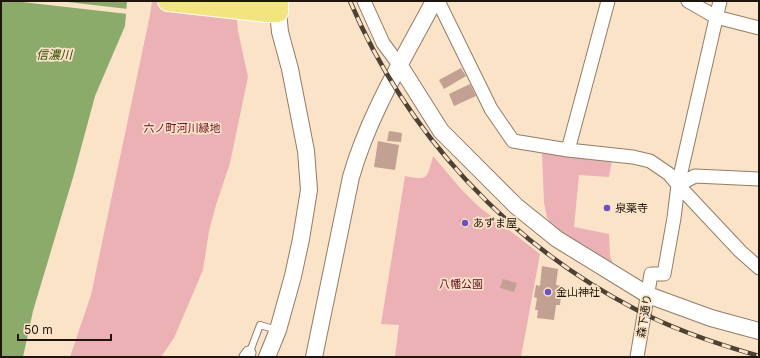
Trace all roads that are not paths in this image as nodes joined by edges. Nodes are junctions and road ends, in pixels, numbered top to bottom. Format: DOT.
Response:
graph roads {
  1 [pos="168,1"];
  2 [pos="364,1"];
  3 [pos="434,1"];
  4 [pos="438,1"];
  5 [pos="608,1"];
  6 [pos="688,1"];
  7 [pos="720,1"];
  8 [pos="274,9"];
  9 [pos="716,17"];
  10 [pos="759,28"];
  11 [pos="400,66"];
  12 [pos="568,150"];
  13 [pos="759,179"];
  14 [pos="678,185"];
  15 [pos="759,268"];
  16 [pos="648,295"];
  17 [pos="278,330"];
  18 [pos="759,331"];
  19 [pos="248,356"];
  20 [pos="267,357"];
  21 [pos="314,357"];
  22 [pos="637,357"];
  1 -- 8 [label="main road"];
  2 -- 11 [label="street"];
  3 -- 11 [label="street"];
  4 -- 12 [label="street"];
  5 -- 12 [label="street"];
  6 -- 9 [label="street"];
  7 -- 9 [label="street"];
  8 -- 17 [label="street"];
  9 -- 10 [label="street"];
  9 -- 14 [label="street"];
  11 -- 16 [label="street"];
  11 -- 21 [label="street"];
  12 -- 14 [label="street"];
  13 -- 14 [label="street"];
  14 -- 15 [label="street"];
  14 -- 16 [label="street, 森下通り"];
  16 -- 18 [label="street"];
  16 -- 22 [label="street, 森下通り"];
  17 -- 19 [label="lane"];
  17 -- 20 [label="street"];
}
